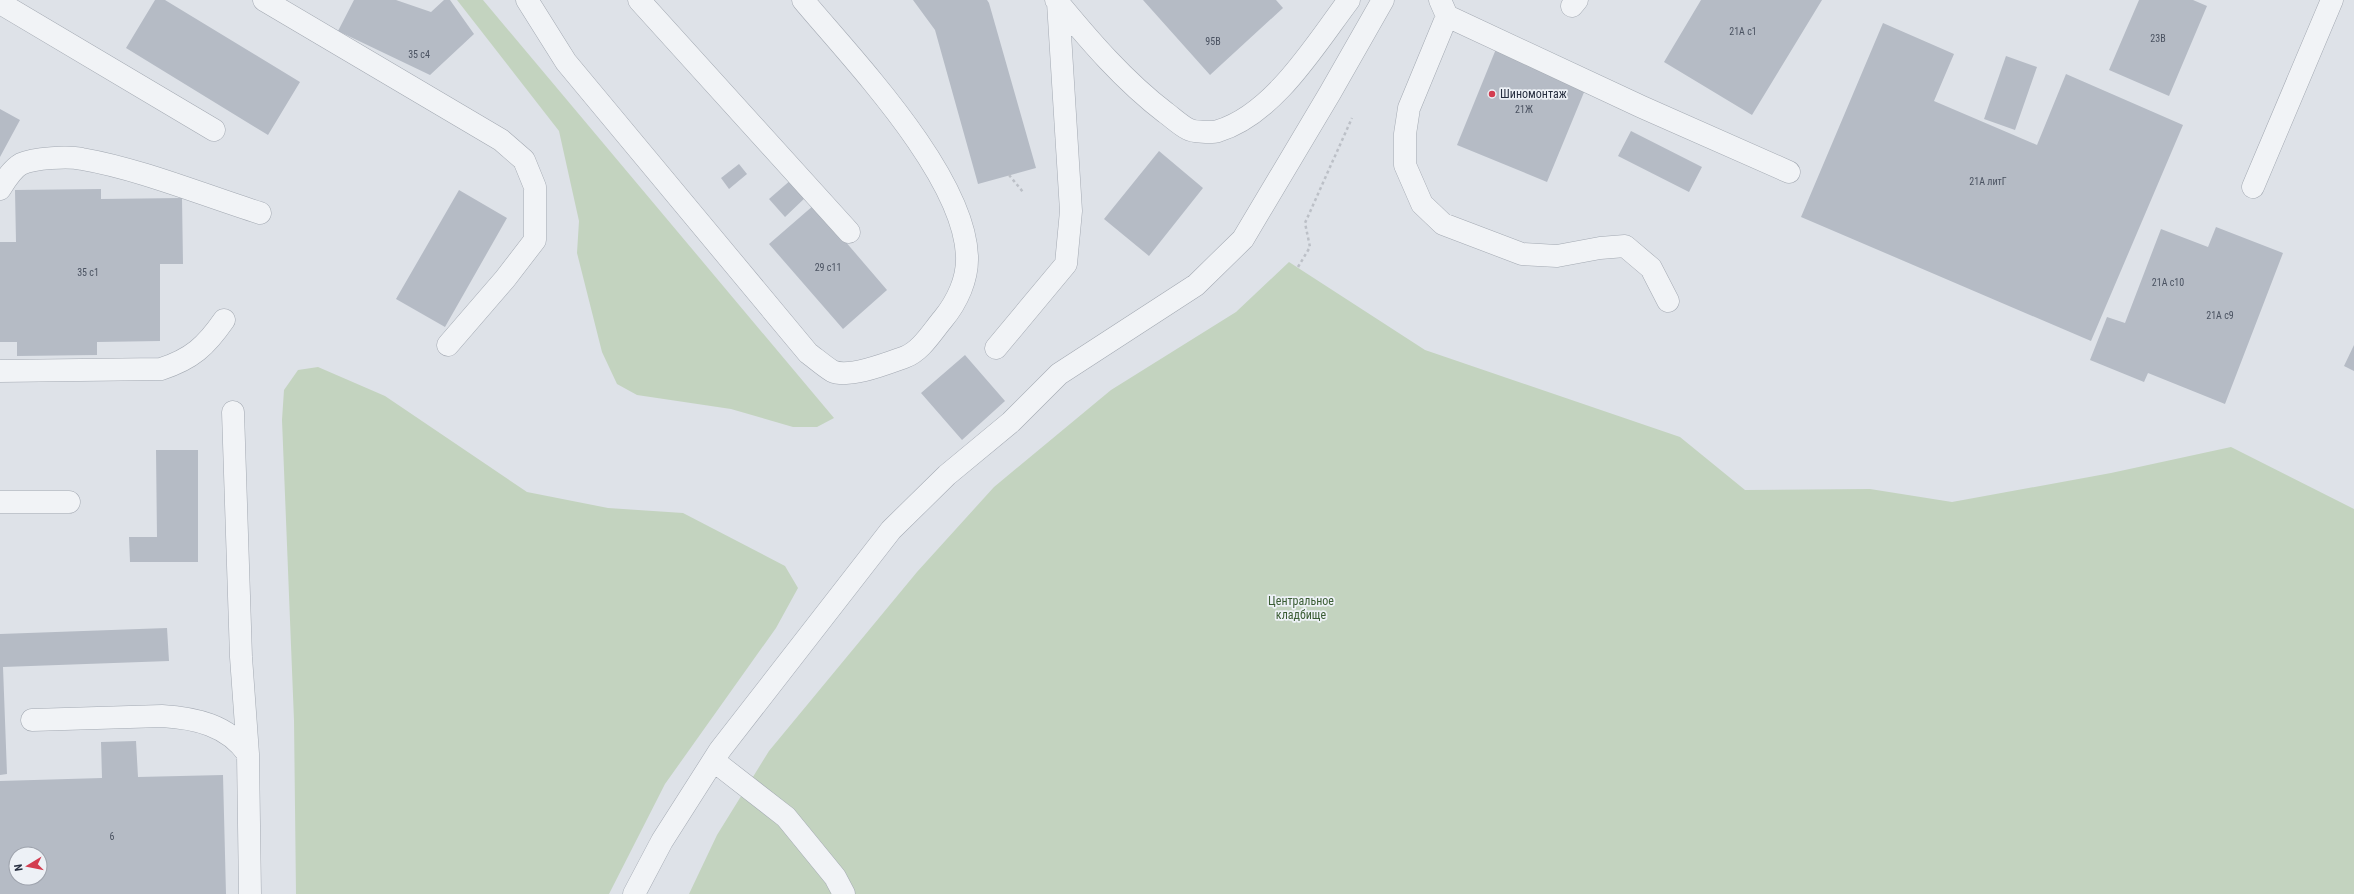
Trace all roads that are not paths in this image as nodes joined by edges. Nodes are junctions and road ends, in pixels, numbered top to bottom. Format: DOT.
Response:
graph roads {
  1 [pos="264,0"];
  2 [pos="527,0"];
  3 [pos="640,0"];
  4 [pos="803,0"];
  5 [pos="1349,0"];
  6 [pos="1383,0"];
  7 [pos="2332,0"];
  8 [pos="1057,1"];
  9 [pos="0,3"];
  10 [pos="1443,8"];
  11 [pos="214,130"];
  12 [pos="1788,172"];
  13 [pos="2253,187"];
  14 [pos="0,189"];
  15 [pos="260,213"];
  16 [pos="849,232"];
  17 [pos="1668,302"];
  18 [pos="224,320"];
  19 [pos="448,345"];
  20 [pos="996,348"];
  21 [pos="0,371"];
  22 [pos="233,412"];
  23 [pos="0,502"];
  24 [pos="69,502"];
  25 [pos="32,720"];
  26 [pos="248,754"];
  27 [pos="714,760"];
  28 [pos="250,894"];
  29 [pos="634,894"];
  30 [pos="844,894"];
  1 -- 19 [label="lane"];
  2 -- 4 [label="lane"];
  3 -- 16 [label="lane"];
  5 -- 8 [label="lane"];
  6 -- 27 [label="lane"];
  7 -- 13 [label="lane"];
  8 -- 20 [label="lane"];
  9 -- 11 [label="lane"];
  10 -- 12 [label="lane"];
  10 -- 17 [label="lane"];
  14 -- 15 [label="lane"];
  18 -- 21 [label="lane"];
  22 -- 26 [label="lane"];
  23 -- 24 [label="lane"];
  25 -- 26 [label="lane"];
  26 -- 28 [label="lane"];
  27 -- 29 [label="lane"];
  27 -- 30 [label="lane"];
}
